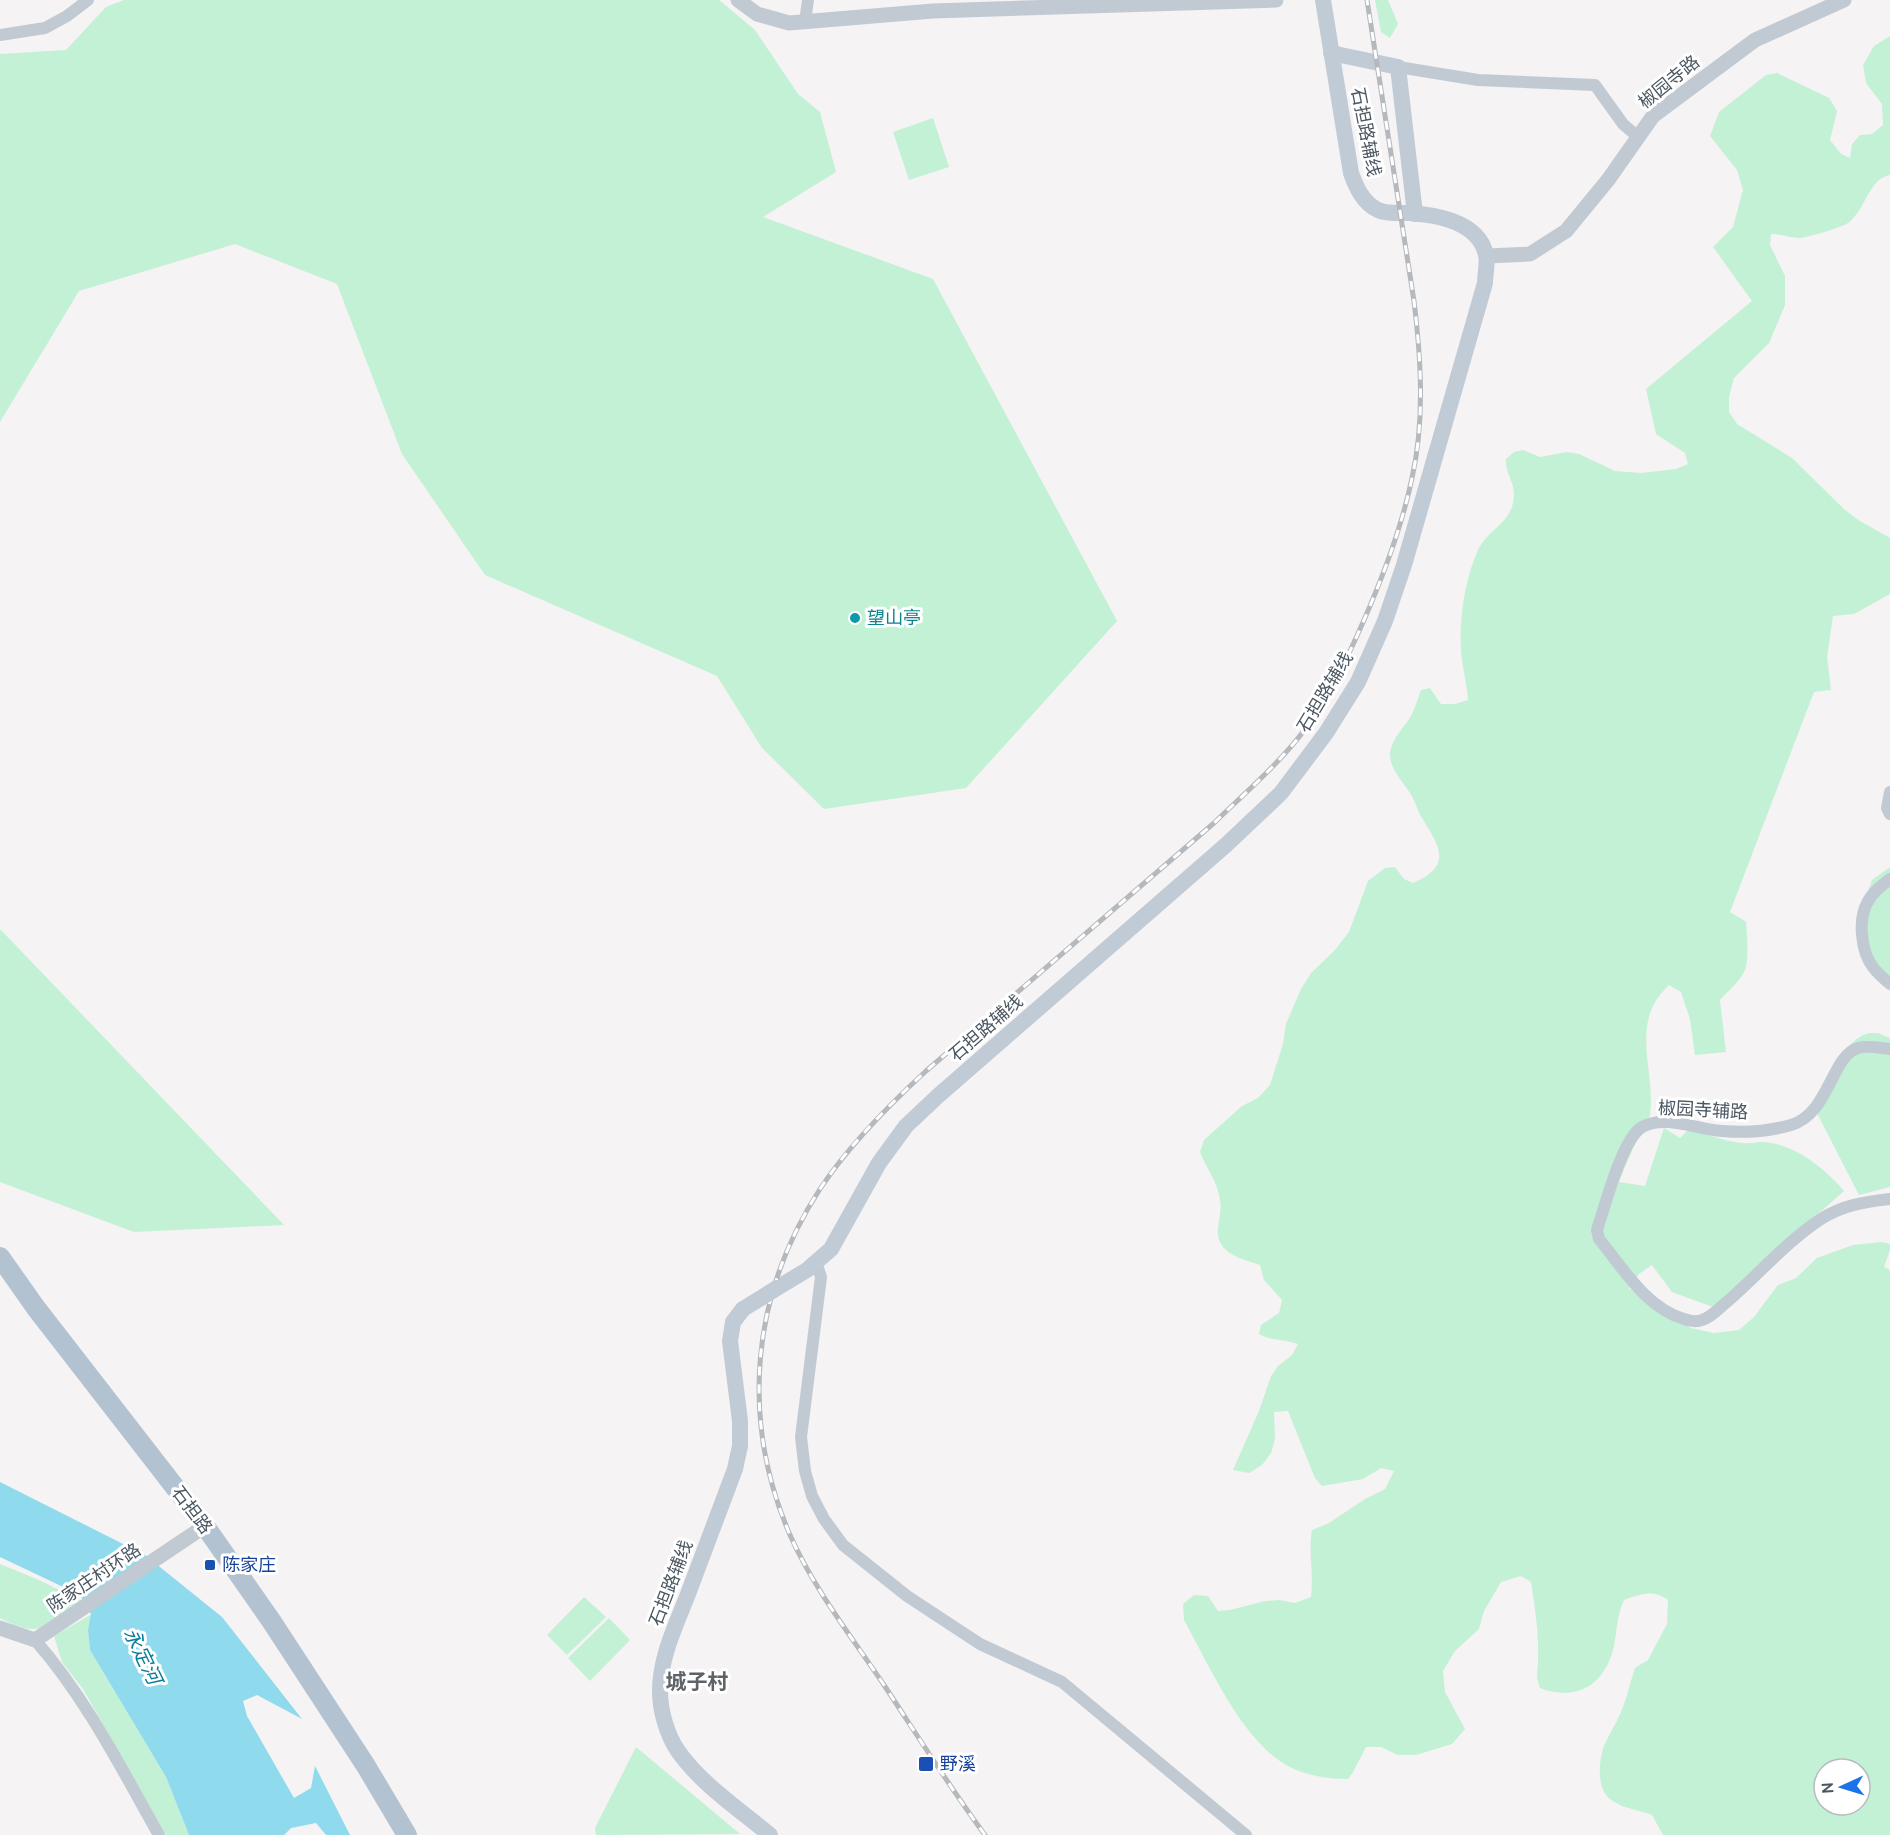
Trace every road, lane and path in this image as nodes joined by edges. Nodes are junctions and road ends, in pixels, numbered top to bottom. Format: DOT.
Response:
graph roads {
  1 [pos="88,0"];
  2 [pos="738,0"];
  3 [pos="808,0"];
  4 [pos="1266,0"];
  5 [pos="1323,0"];
  6 [pos="1844,0"];
  7 [pos="73,6"];
  8 [pos="805,22"];
  9 [pos="0,35"];
  10 [pos="1331,52"];
  11 [pos="1398,67"];
  12 [pos="1638,137"];
  13 [pos="1415,214"];
  14 [pos="1487,256"];
  15 [pos="1890,792"];
  16 [pos="1890,814"];
  17 [pos="1890,879"];
  18 [pos="1890,984"];
  19 [pos="1890,1049"];
  20 [pos="1890,1199"];
  21 [pos="0,1257"];
  22 [pos="816,1262"];
  23 [pos="205,1526"];
  24 [pos="0,1628"];
  25 [pos="35,1640"];
  26 [pos="159,1835"];
  27 [pos="407,1835"];
  28 [pos="770,1835"];
  29 [pos="1246,1835"];
  1 -- 7 [label="street"];
  2 -- 8 [label="street"];
  3 -- 8 [label="street"];
  4 -- 8 [label="street"];
  5 -- 10 [label="main road, 石担路辅线"];
  6 -- 12 [label="street, 椒园寺路"];
  7 -- 9 [label="street"];
  10 -- 11 [label="main road"];
  10 -- 13 [label="main road, 石担路辅线"];
  11 -- 12 [label="street"];
  11 -- 13 [label="main road"];
  12 -- 14 [label="street, 椒园寺路"];
  13 -- 14 [label="main road, 石担路辅线"];
  14 -- 22 [label="main road, 石担路辅线"];
  15 -- 16 [label="street"];
  17 -- 18 [label="street"];
  19 -- 20 [label="street, 椒园寺辅路"];
  21 -- 23 [label="main road, 石担路"];
  22 -- 28 [label="main road, 石担路辅线, bridge"];
  22 -- 29 [label="street"];
  23 -- 25 [label="street, 陈家庄村环路"];
  23 -- 27 [label="main road, 石担路"];
  24 -- 25 [label="street"];
  25 -- 26 [label="street"];
}
